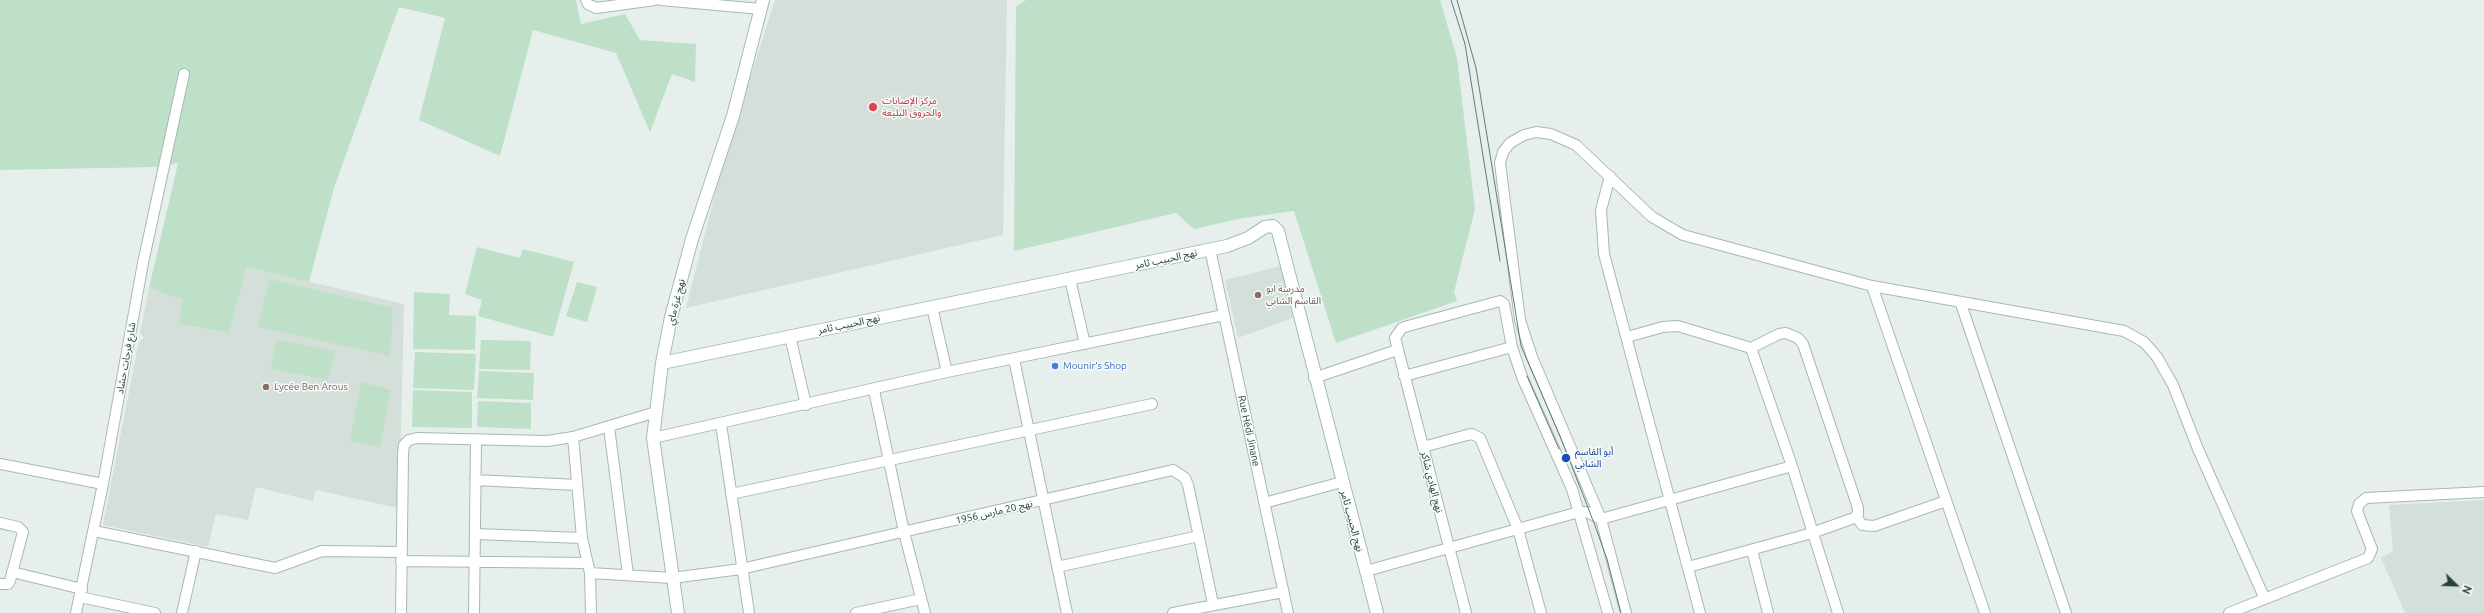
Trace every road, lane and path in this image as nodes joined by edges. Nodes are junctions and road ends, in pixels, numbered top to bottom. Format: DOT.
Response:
graph roads {
  1 [pos="586,0"];
  2 [pos="655,0"];
  3 [pos="661,0"];
  4 [pos="762,5"];
  5 [pos="184,74"];
  6 [pos="1610,176"];
  7 [pos="1210,249"];
  8 [pos="1070,278"];
  9 [pos="1872,286"];
  10 [pos="1961,304"];
  11 [pos="932,307"];
  12 [pos="1224,315"];
  13 [pos="790,336"];
  14 [pos="1627,337"];
  15 [pos="1085,344"];
  16 [pos="1512,347"];
  17 [pos="1751,348"];
  18 [pos="1397,350"];
  19 [pos="1014,359"];
  20 [pos="662,363"];
  21 [pos="947,372"];
  22 [pos="1404,376"];
  23 [pos="1314,378"];
  24 [pos="874,390"];
  25 [pos="1152,404"];
  26 [pos="806,405"];
  27 [pos="656,412"];
  28 [pos="721,424"];
  29 [pos="609,427"];
  30 [pos="1029,429"];
  31 [pos="573,438"];
  32 [pos="653,438"];
  33 [pos="476,440"];
  34 [pos="1423,447"];
  35 [pos="889,459"];
  36 [pos="0,464"];
  37 [pos="1792,466"];
  38 [pos="475,480"];
  39 [pos="1342,482"];
  40 [pos="103,484"];
  41 [pos="577,485"];
  42 [pos="2484,492"];
  43 [pos="731,494"];
  44 [pos="1044,500"];
  45 [pos="1670,500"];
  46 [pos="1946,501"];
  47 [pos="1264,503"];
  48 [pos="1580,512"];
  49 [pos="1856,516"];
  50 [pos="1601,519"];
  51 [pos="0,523"];
  52 [pos="1518,529"];
  53 [pos="94,531"];
  54 [pos="904,532"];
  55 [pos="1812,533"];
  56 [pos="475,534"];
  57 [pos="1199,536"];
  58 [pos="582,538"];
  59 [pos="1448,547"];
  60 [pos="1752,550"];
  61 [pos="196,551"];
  62 [pos="401,557"];
  63 [pos="473,561"];
  64 [pos="1058,567"];
  65 [pos="1688,567"];
  66 [pos="588,568"];
  67 [pos="741,569"];
  68 [pos="1366,571"];
  69 [pos="12,572"];
  70 [pos="628,575"];
  71 [pos="672,578"];
  72 [pos="0,584"];
  73 [pos="1283,592"];
  74 [pos="81,593"];
  75 [pos="2264,597"];
  76 [pos="921,599"];
  77 [pos="1213,604"];
  78 [pos="76,613"];
  79 [pos="155,613"];
  80 [pos="182,613"];
  81 [pos="401,613"];
  82 [pos="474,613"];
  83 [pos="590,613"];
  84 [pos="678,613"];
  85 [pos="749,613"];
  86 [pos="856,613"];
  87 [pos="924,613"];
  88 [pos="1067,613"];
  89 [pos="1173,613"];
  90 [pos="1288,613"];
  91 [pos="1377,613"];
  92 [pos="1466,613"];
  93 [pos="1541,613"];
  94 [pos="1608,613"];
  95 [pos="1626,613"];
  96 [pos="1700,613"];
  97 [pos="1768,613"];
  98 [pos="1838,613"];
  99 [pos="1985,613"];
  100 [pos="2066,613"];
  101 [pos="2229,613"];
  1 -- 2 [label="street"];
  3 -- 4 [label="street"];
  4 -- 20 [label="street, نهج غرة ماي"];
  5 -- 40 [label="street, شارع فرحات حشاد"];
  6 -- 9 [label="street"];
  6 -- 14 [label="street"];
  6 -- 50 [label="street"];
  7 -- 8 [label="street, نهج الحبيب ثامر"];
  7 -- 12 [label="street, Rue Hédi Jinane"];
  7 -- 23 [label="street, نهج الحبيب ثامر"];
  8 -- 11 [label="street, نهج الحبيب ثامر"];
  8 -- 15 [label="street"];
  9 -- 10 [label="street"];
  9 -- 46 [label="street"];
  10 -- 75 [label="street"];
  10 -- 100 [label="street"];
  11 -- 13 [label="street, نهج الحبيب ثامر"];
  11 -- 21 [label="street"];
  12 -- 15 [label="street"];
  12 -- 47 [label="street, Rue Hédi Jinane"];
  13 -- 20 [label="street, نهج الحبيب ثامر"];
  13 -- 26 [label="street"];
  14 -- 17 [label="street"];
  14 -- 45 [label="street"];
  15 -- 19 [label="street"];
  16 -- 18 [label="street, نهج الهادي شاكر"];
  16 -- 22 [label="street"];
  16 -- 48 [label="street"];
  17 -- 37 [label="street"];
  17 -- 49 [label="street"];
  18 -- 22 [label="street, نهج الهادي شاكر"];
  18 -- 23 [label="street"];
  19 -- 21 [label="street"];
  19 -- 30 [label="street"];
  20 -- 27 [label="street, نهج غرة ماي"];
  21 -- 24 [label="street"];
  22 -- 34 [label="street, نهج الهادي شاكر"];
  23 -- 39 [label="street, نهج الحبيب ثامر"];
  24 -- 26 [label="street"];
  24 -- 35 [label="street"];
  25 -- 30 [label="street"];
  26 -- 28 [label="street"];
  27 -- 29 [label="street"];
  27 -- 32 [label="street, نهج غرة ماي"];
  28 -- 32 [label="street"];
  28 -- 43 [label="street"];
  29 -- 31 [label="street"];
  29 -- 70 [label="street"];
  30 -- 35 [label="street"];
  30 -- 44 [label="street"];
  31 -- 33 [label="street"];
  31 -- 41 [label="street"];
  32 -- 71 [label="street, نهج غرة ماي"];
  33 -- 38 [label="street"];
  33 -- 62 [label="street"];
  34 -- 52 [label="street"];
  34 -- 59 [label="street, نهج الهادي شاكر"];
  35 -- 43 [label="street"];
  35 -- 54 [label="street"];
  36 -- 40 [label="street"];
  37 -- 45 [label="street"];
  37 -- 55 [label="street"];
  38 -- 41 [label="street"];
  38 -- 56 [label="street"];
  39 -- 47 [label="street"];
  39 -- 68 [label="street, نهج الحبيب ثامر"];
  40 -- 53 [label="street, شارع فرحات حشاد"];
  41 -- 58 [label="street"];
  42 -- 75 [label="street"];
  43 -- 67 [label="street"];
  44 -- 54 [label="street, نهج 20 مارس 1956"];
  44 -- 57 [label="street, نهج 20 مارس 1956"];
  44 -- 64 [label="street"];
  45 -- 50 [label="street"];
  45 -- 65 [label="street"];
  46 -- 49 [label="street"];
  46 -- 99 [label="street"];
  47 -- 73 [label="street, Rue Hédi Jinane"];
  48 -- 50 [label="street"];
  48 -- 52 [label="street"];
  48 -- 94 [label="street"];
  49 -- 55 [label="street"];
  50 -- 95 [label="street"];
  51 -- 69 [label="street"];
  52 -- 59 [label="street"];
  52 -- 93 [label="street"];
  53 -- 61 [label="street, نهج 20 مارس 1956"];
  53 -- 74 [label="street, شارع فرحات حشاد"];
  54 -- 67 [label="street, نهج 20 مارس 1956"];
  54 -- 76 [label="street"];
  55 -- 60 [label="street"];
  55 -- 98 [label="street"];
  56 -- 58 [label="street"];
  56 -- 63 [label="street"];
  57 -- 64 [label="street"];
  57 -- 77 [label="street, نهج 20 مارس 1956"];
  58 -- 66 [label="street"];
  59 -- 68 [label="street"];
  59 -- 92 [label="street, نهج الهادي شاكر"];
  60 -- 65 [label="street"];
  60 -- 97 [label="street"];
  61 -- 62 [label="street, نهج 20 مارس 1956"];
  61 -- 80 [label="street"];
  62 -- 63 [label="street, نهج 20 مارس 1956"];
  62 -- 81 [label="street"];
  63 -- 66 [label="street, نهج 20 مارس 1956"];
  63 -- 82 [label="street"];
  64 -- 88 [label="street"];
  65 -- 96 [label="street"];
  66 -- 70 [label="street, نهج 20 مارس 1956"];
  66 -- 83 [label="street"];
  67 -- 71 [label="street, نهج 20 مارس 1956"];
  67 -- 85 [label="street"];
  68 -- 91 [label="street, نهج الحبيب ثامر"];
  69 -- 72 [label="street"];
  69 -- 74 [label="street"];
  70 -- 71 [label="street, نهج 20 مارس 1956"];
  71 -- 84 [label="street, نهج غرة ماي"];
  73 -- 77 [label="street"];
  73 -- 90 [label="street, Rue Hédi Jinane"];
  74 -- 78 [label="street, شارع فرحات حشاد"];
  74 -- 79 [label="street"];
  75 -- 101 [label="street"];
  76 -- 86 [label="street"];
  76 -- 87 [label="street"];
  77 -- 89 [label="street"];
}
